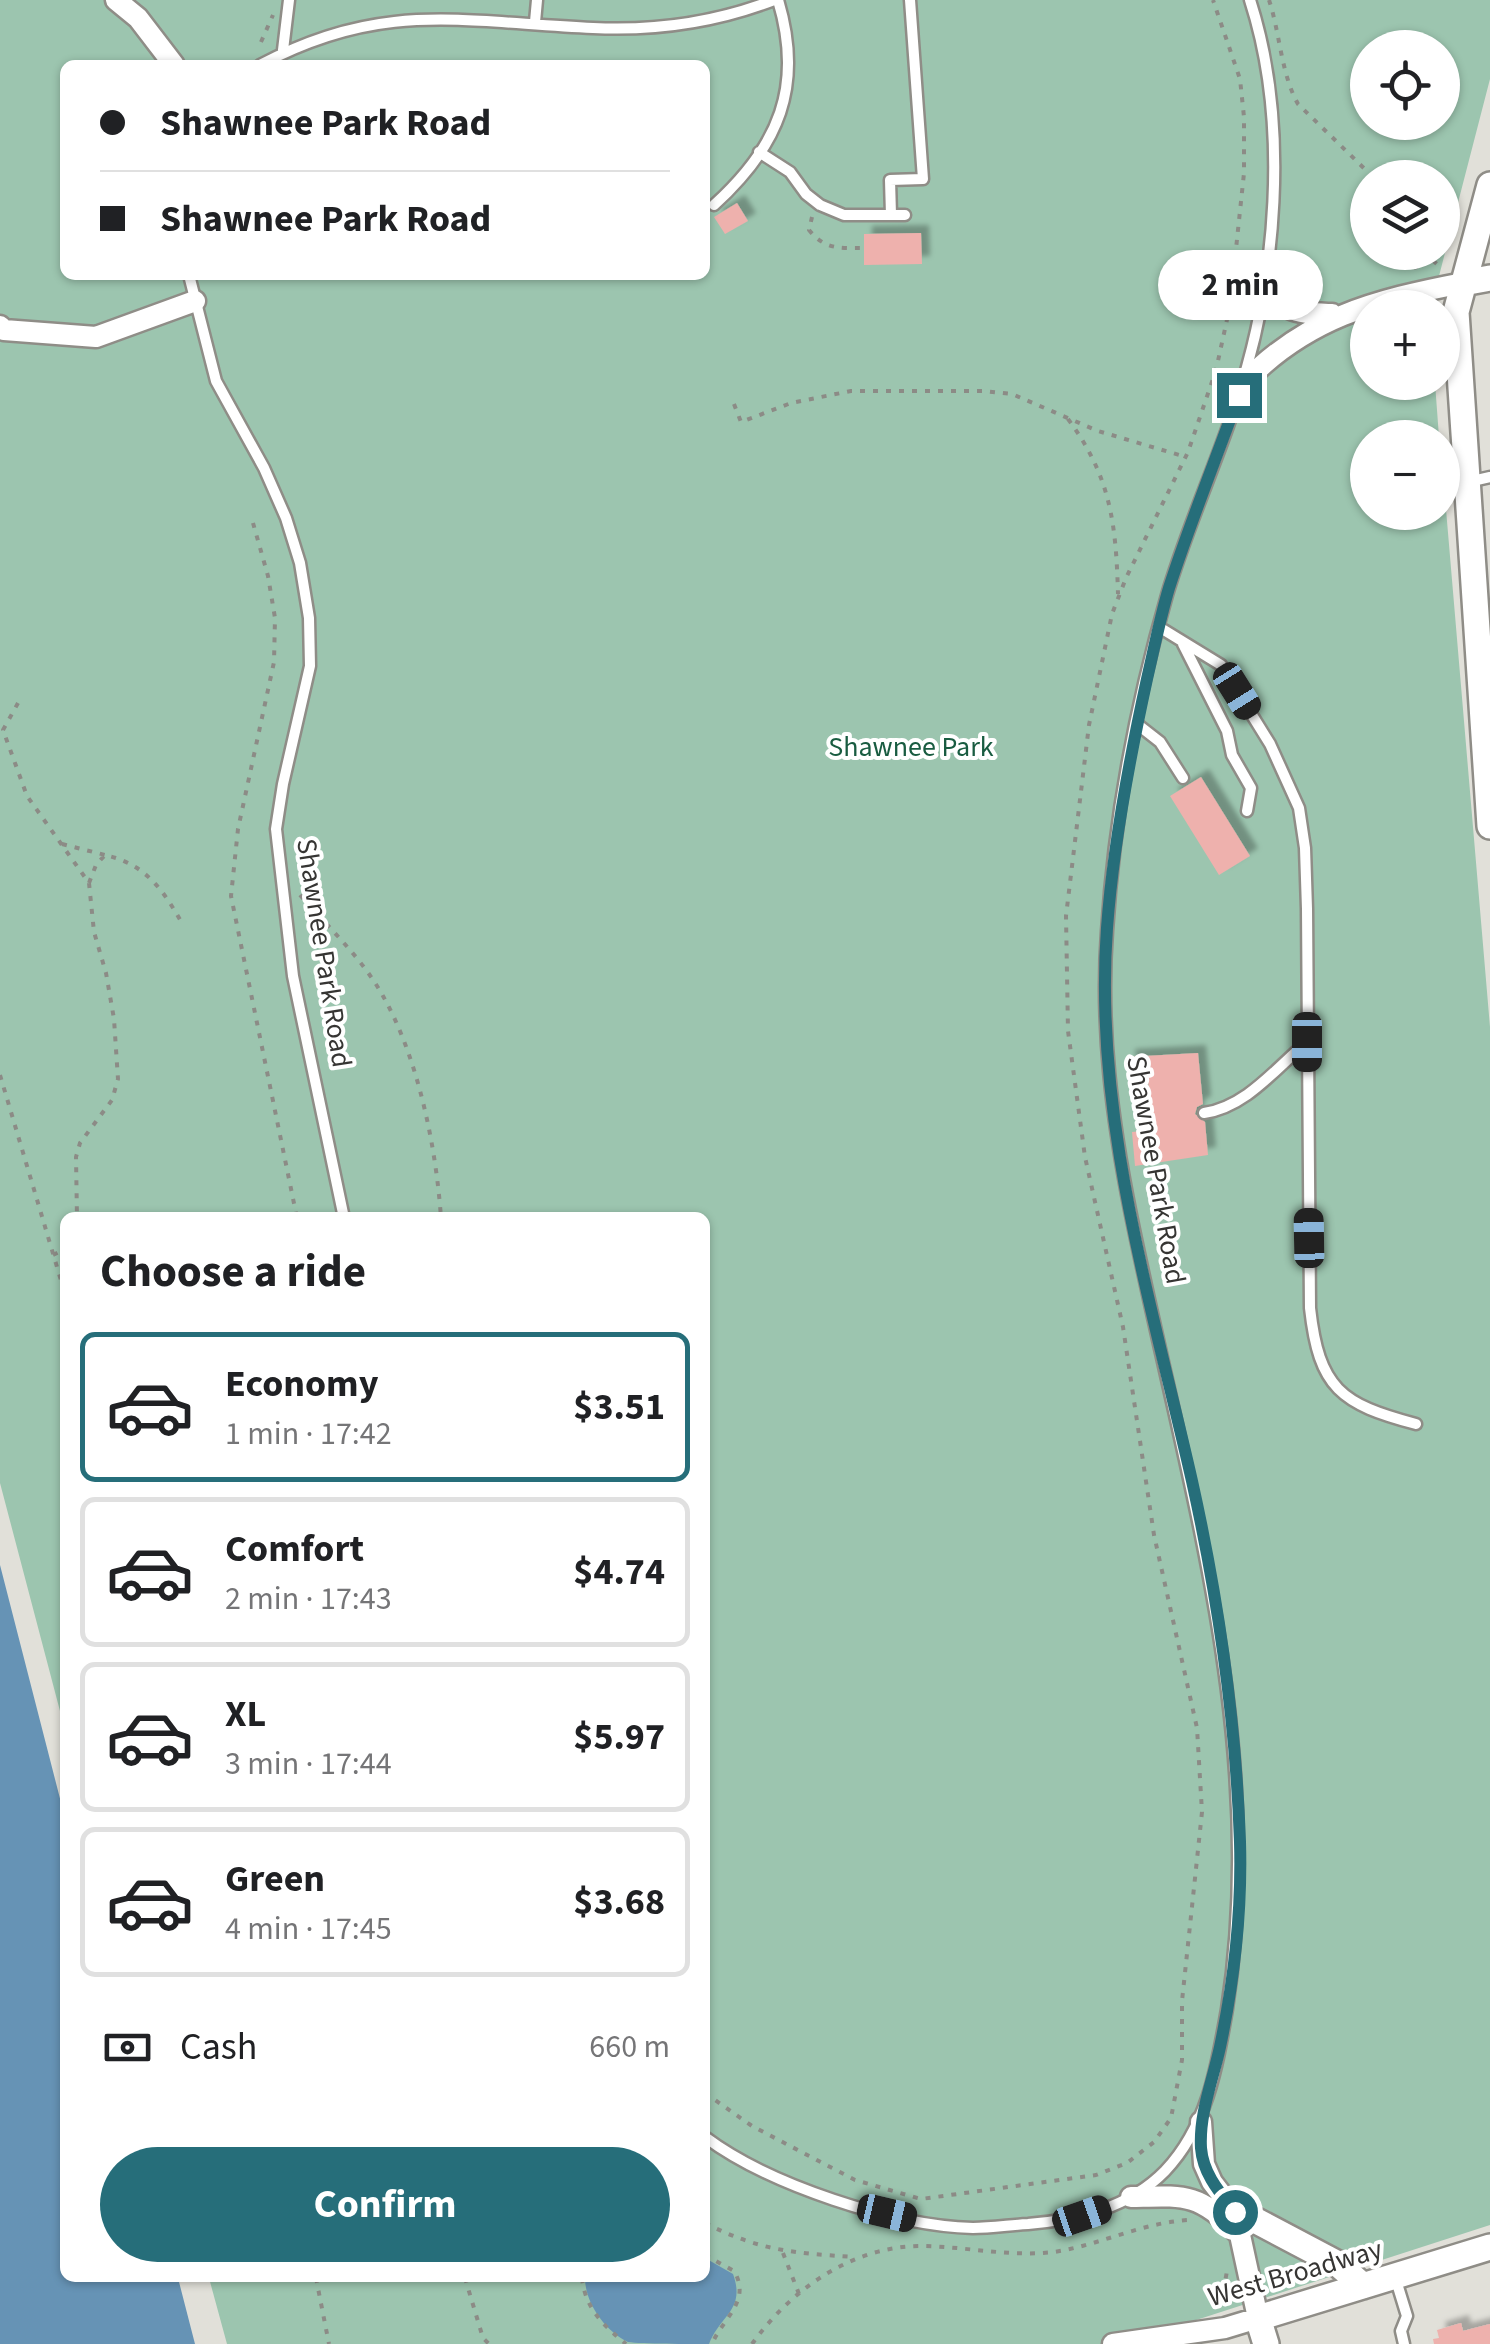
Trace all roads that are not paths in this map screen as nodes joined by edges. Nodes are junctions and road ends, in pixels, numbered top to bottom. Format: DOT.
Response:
graph roads {
  1 [pos="116,0"];
  2 [pos="289,0"];
  3 [pos="538,0"];
  4 [pos="776,0"];
  5 [pos="910,0"];
  6 [pos="1250,0"];
  7 [pos="535,22"];
  8 [pos="283,50"];
  9 [pos="170,60"];
  10 [pos="268,60"];
  11 [pos="759,152"];
  12 [pos="1490,185"];
  13 [pos="714,205"];
  14 [pos="891,215"];
  15 [pos="905,215"];
  16 [pos="1266,276"];
  17 [pos="1490,278"];
  18 [pos="189,280"];
  19 [pos="1463,283"];
  20 [pos="195,301"];
  21 [pos="1340,314"];
  22 [pos="0,326"];
  23 [pos="1241,386"];
  24 [pos="1479,479"];
  25 [pos="1158,628"];
  26 [pos="1182,644"];
  27 [pos="1137,724"];
  28 [pos="1184,778"];
  29 [pos="1490,810"];
  30 [pos="1247,811"];
  31 [pos="1490,826"];
  32 [pos="1307,1042"];
  33 [pos="1204,1112"];
  34 [pos="343,1212"];
  35 [pos="1416,1424"];
  36 [pos="1201,2122"];
  37 [pos="710,2140"];
  38 [pos="1131,2197"];
  39 [pos="1232,2208"];
  40 [pos="1241,2236"];
  41 [pos="1490,2246"];
  42 [pos="1395,2276"];
  43 [pos="1363,2286"];
  44 [pos="1258,2318"];
  45 [pos="1113,2344"];
  46 [pos="1266,2344"];
  47 [pos="1404,2344"];
  1 -- 9 [label="street"];
  2 -- 8 [label="lane"];
  3 -- 7 [label="lane"];
  4 -- 7 [label="lane"];
  4 -- 11 [label="lane"];
  5 -- 14 [label="lane"];
  6 -- 16 [label="lane, Shawnee Park Road"];
  7 -- 8 [label="lane"];
  8 -- 10 [label="lane"];
  11 -- 13 [label="lane"];
  11 -- 14 [label="lane"];
  12 -- 19 [label="street"];
  14 -- 15 [label="lane"];
  16 -- 21 [label="street"];
  16 -- 23 [label="lane, Shawnee Park Road"];
  17 -- 19 [label="street"];
  18 -- 20 [label="lane, Shawnee Park Road"];
  19 -- 21 [label="street"];
  19 -- 24 [label="street"];
  20 -- 22 [label="street"];
  20 -- 34 [label="lane, Shawnee Park Road"];
  21 -- 23 [label="street"];
  23 -- 25 [label="lane, Shawnee Park Road"];
  24 -- 29 [label="street"];
  25 -- 26 [label="lane"];
  25 -- 27 [label="lane, Shawnee Park Road"];
  26 -- 30 [label="lane"];
  26 -- 32 [label="lane"];
  27 -- 28 [label="lane"];
  27 -- 36 [label="lane, Shawnee Park Road"];
  29 -- 31 [label="street"];
  32 -- 33 [label="lane"];
  32 -- 35 [label="lane"];
  36 -- 38 [label="lane, Shawnee Park Road"];
  36 -- 39 [label="street, Shawnee Park Road"];
  37 -- 38 [label="lane, Shawnee Park Road"];
  38 -- 40 [label="street, Shawnee Park Road"];
  39 -- 40 [label="street, Shawnee Park Road"];
  39 -- 43 [label="street"];
  40 -- 44 [label="street, Shawnee Park Road"];
  41 -- 42 [label="street, West Broadway"];
  42 -- 43 [label="street, West Broadway"];
  42 -- 47 [label="lane"];
  43 -- 44 [label="street, West Broadway"];
  44 -- 45 [label="street, West Broadway"];
  44 -- 46 [label="street"];
}
